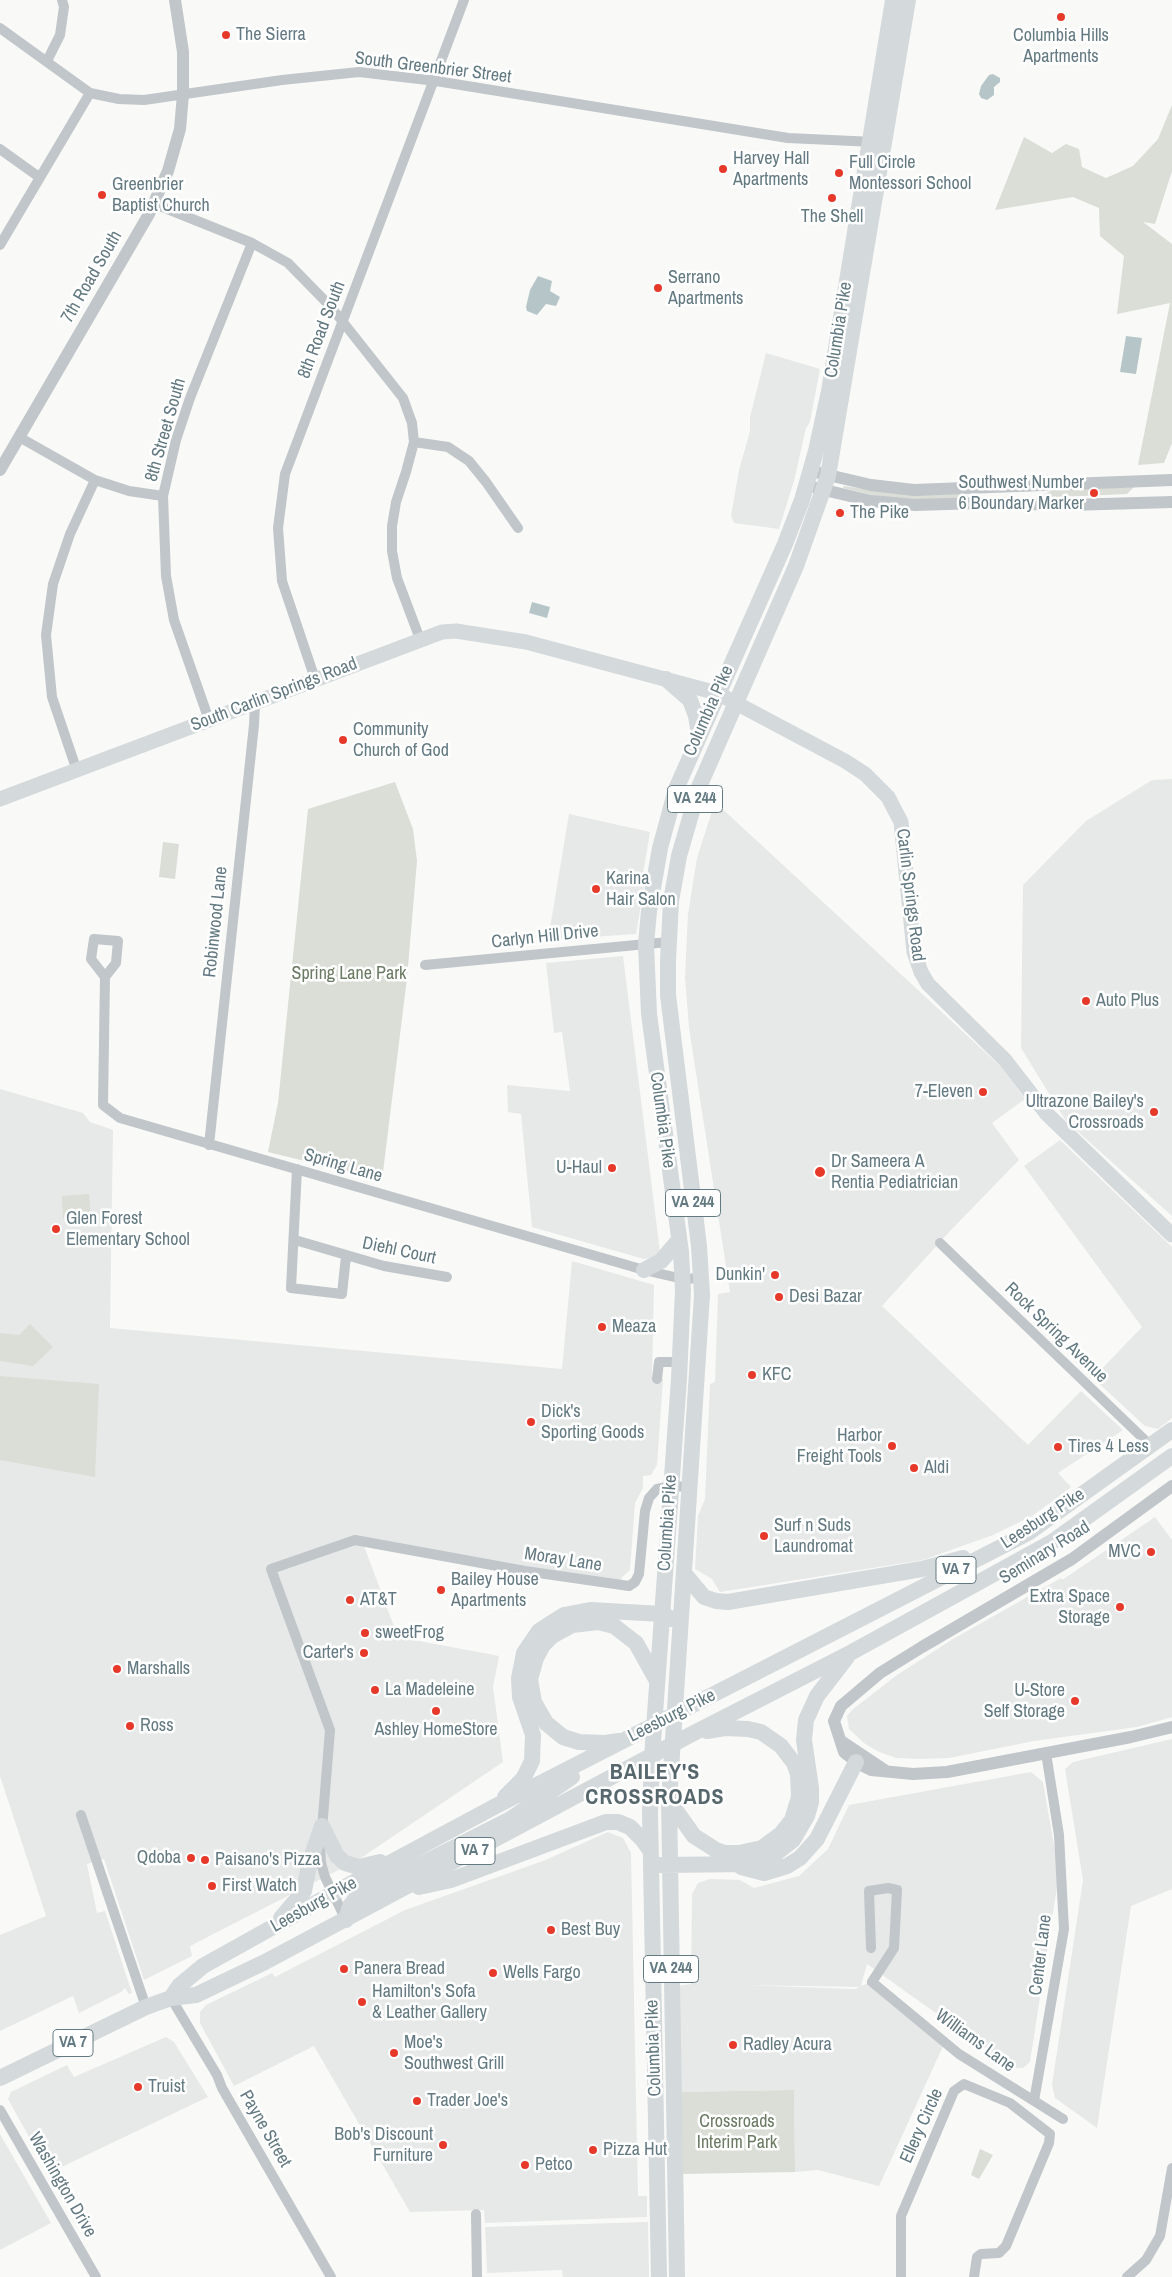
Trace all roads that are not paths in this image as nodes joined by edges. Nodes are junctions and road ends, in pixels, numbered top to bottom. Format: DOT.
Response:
graph roads {
  1 [pos="62,0"];
  2 [pos="175,0"];
  3 [pos="464,0"];
  4 [pos="893,0"];
  5 [pos="908,0"];
  6 [pos="0,28"];
  7 [pos="47,62"];
  8 [pos="436,81"];
  9 [pos="90,93"];
  10 [pos="182,94"];
  11 [pos="876,142"];
  12 [pos="0,149"];
  13 [pos="39,177"];
  14 [pos="155,204"];
  15 [pos="252,243"];
  16 [pos="0,245"];
  17 [pos="342,321"];
  18 [pos="19,437"];
  19 [pos="414,442"];
  20 [pos="0,470"];
  21 [pos="811,471"];
  22 [pos="95,480"];
  23 [pos="1172,480"];
  24 [pos="826,482"];
  25 [pos="806,487"];
  26 [pos="164,496"];
  27 [pos="1172,502"];
  28 [pos="518,528"];
  29 [pos="420,639"];
  30 [pos="552,650"];
  31 [pos="666,679"];
  32 [pos="315,680"];
  33 [pos="718,693"];
  34 [pos="735,702"];
  35 [pos="255,703"];
  36 [pos="209,720"];
  37 [pos="699,734"];
  38 [pos="77,770"];
  39 [pos="0,799"];
  40 [pos="668,942"];
  41 [pos="646,944"];
  42 [pos="425,965"];
  43 [pos="105,978"];
  44 [pos="209,1145"];
  45 [pos="297,1169"];
  46 [pos="1172,1234"];
  47 [pos="295,1240"];
  48 [pos="679,1240"];
  49 [pos="940,1243"];
  50 [pos="346,1256"];
  51 [pos="644,1270"];
  52 [pos="447,1277"];
  53 [pos="701,1278"];
  54 [pos="683,1280"];
  55 [pos="680,1362"];
  56 [pos="657,1379"];
  57 [pos="1172,1430"];
  58 [pos="1150,1445"];
  59 [pos="1171,1459"];
  60 [pos="671,1486"];
  61 [pos="1172,1486"];
  62 [pos="690,1488"];
  63 [pos="1028,1533"];
  64 [pos="684,1573"];
  65 [pos="662,1614"];
  66 [pos="679,1628"];
  67 [pos="852,1652"];
  68 [pos="657,1681"];
  69 [pos="1172,1727"];
  70 [pos="692,1734"];
  71 [pos="841,1741"];
  72 [pos="604,1748"];
  73 [pos="1046,1753"];
  74 [pos="856,1762"];
  75 [pos="886,1771"];
  76 [pos="669,1801"];
  77 [pos="494,1808"];
  78 [pos="81,1815"];
  79 [pos="322,1826"];
  80 [pos="411,1852"];
  81 [pos="650,1858"];
  82 [pos="734,1865"];
  83 [pos="669,1866"];
  84 [pos="402,1890"];
  85 [pos="332,1894"];
  86 [pos="346,1920"];
  87 [pos="271,1929"];
  88 [pos="871,1948"];
  89 [pos="171,1998"];
  90 [pos="146,2007"];
  91 [pos="0,2078"];
  92 [pos="1034,2101"];
  93 [pos="0,2110"];
  94 [pos="1064,2119"];
  95 [pos="1172,2168"];
  96 [pos="476,2214"];
  97 [pos="96,2277"];
  98 [pos="331,2277"];
  99 [pos="477,2277"];
  100 [pos="659,2277"];
  101 [pos="677,2277"];
  102 [pos="901,2277"];
  103 [pos="974,2277"];
  104 [pos="1127,2277"];
  1 -- 7 [label="street"];
  2 -- 10 [label="street, 7th Road South"];
  3 -- 8 [label="street, 8th Road South"];
  4 -- 11 [label="main road, Columbia Pike"];
  5 -- 11 [label="main road, Columbia Pike"];
  6 -- 7 [label="street, South Greenbrier Street"];
  7 -- 9 [label="street, South Greenbrier Street"];
  8 -- 10 [label="street, South Greenbrier Street"];
  8 -- 11 [label="street, South Greenbrier Street"];
  8 -- 17 [label="street, 8th Road South"];
  9 -- 10 [label="street, South Greenbrier Street"];
  9 -- 13 [label="street"];
  10 -- 14 [label="street, 7th Road South"];
  11 -- 21 [label="main road, Columbia Pike"];
  11 -- 24 [label="main road, Columbia Pike"];
  12 -- 13 [label="street"];
  13 -- 16 [label="street"];
  14 -- 15 [label="street"];
  14 -- 18 [label="street, 7th Road South"];
  15 -- 17 [label="street"];
  15 -- 26 [label="street, 8th Street South"];
  17 -- 19 [label="street"];
  17 -- 32 [label="street, 8th Road South"];
  18 -- 20 [label="street, 7th Road South"];
  18 -- 22 [label="street"];
  19 -- 28 [label="street"];
  19 -- 29 [label="street"];
  21 -- 24 [label="street"];
  21 -- 25 [label="main road, Columbia Pike"];
  22 -- 26 [label="street"];
  22 -- 38 [label="street"];
  23 -- 24 [label="street"];
  24 -- 25 [label="street"];
  24 -- 27 [label="street"];
  24 -- 34 [label="main road, Columbia Pike / VA 244"];
  25 -- 33 [label="main road, Columbia Pike / VA 244"];
  26 -- 36 [label="street, 8th Street South"];
  29 -- 30 [label="main road, South Carlin Springs Road"];
  29 -- 32 [label="main road, South Carlin Springs Road"];
  30 -- 31 [label="main road, Carlin Springs Road"];
  31 -- 33 [label="main road, Carlin Springs Road"];
  31 -- 37 [label="main road"];
  32 -- 35 [label="main road, South Carlin Springs Road"];
  33 -- 34 [label="main road, Carlin Springs Road"];
  33 -- 37 [label="main road, Columbia Pike / VA 244"];
  34 -- 40 [label="main road, Columbia Pike / VA 244"];
  34 -- 46 [label="main road, Carlin Springs Road"];
  35 -- 36 [label="main road, South Carlin Springs Road"];
  35 -- 44 [label="street, Robinwood Lane"];
  36 -- 38 [label="main road, South Carlin Springs Road"];
  37 -- 41 [label="main road, Columbia Pike / VA 244"];
  38 -- 39 [label="main road, South Carlin Springs Road"];
  40 -- 41 [label="street, Carlyn Hill Drive"];
  40 -- 53 [label="main road, Columbia Pike / VA 244"];
  41 -- 42 [label="street, Carlyn Hill Drive"];
  41 -- 48 [label="main road, Columbia Pike / VA 244"];
  43 -- 44 [label="street, Spring Lane"];
  44 -- 45 [label="street, Spring Lane"];
  45 -- 47 [label="street, Diehl Court"];
  45 -- 51 [label="street, Spring Lane"];
  47 -- 50 [label="street, Diehl Court"];
  47 -- 50 [label="street, Diehl Court"];
  48 -- 51 [label="main road"];
  48 -- 54 [label="main road, Columbia Pike / VA 244"];
  49 -- 58 [label="street, Rock Spring Avenue"];
  50 -- 52 [label="street, Diehl Court"];
  51 -- 54 [label="street, Spring Lane"];
  53 -- 54 [label="street, Spring Lane"];
  53 -- 62 [label="main road, Columbia Pike / VA 244"];
  54 -- 55 [label="main road, Columbia Pike / VA 244"];
  55 -- 56 [label="street"];
  55 -- 60 [label="main road, Columbia Pike / VA 244"];
  57 -- 58 [label="main road, Leesburg Pike / VA 7"];
  58 -- 59 [label="street"];
  58 -- 63 [label="main road, Leesburg Pike / VA 7"];
  59 -- 67 [label="main road, Leesburg Pike / VA 7"];
  60 -- 62 [label="street"];
  60 -- 65 [label="main road, Columbia Pike / VA 244"];
  60 -- 79 [label="street, Moray Lane"];
  61 -- 71 [label="street, Seminary Road"];
  62 -- 64 [label="main road, Columbia Pike / VA 244"];
  63 -- 64 [label="main road"];
  63 -- 72 [label="main road, Leesburg Pike / VA 7"];
  64 -- 66 [label="main road, Columbia Pike / VA 244"];
  65 -- 66 [label="main road"];
  65 -- 68 [label="main road, Columbia Pike / VA 244"];
  65 -- 77 [label="main road"];
  66 -- 76 [label="main road, Columbia Pike / VA 244"];
  67 -- 70 [label="main road, Leesburg Pike / VA 7"];
  67 -- 82 [label="main road"];
  68 -- 72 [label="main road"];
  68 -- 81 [label="main road, Columbia Pike / VA 244"];
  69 -- 73 [label="street"];
  70 -- 76 [label="main road"];
  70 -- 84 [label="main road, Leesburg Pike / VA 7"];
  71 -- 74 [label="street, Seminary Road"];
  71 -- 75 [label="street"];
  72 -- 77 [label="main road, Leesburg Pike / VA 7"];
  72 -- 86 [label="main road"];
  73 -- 75 [label="street"];
  73 -- 92 [label="street, Center Lane"];
  74 -- 75 [label="street"];
  74 -- 82 [label="main road"];
  76 -- 83 [label="main road, Columbia Pike / VA 244"];
  77 -- 80 [label="main road, Leesburg Pike / VA 7"];
  78 -- 90 [label="street"];
  79 -- 80 [label="main road"];
  79 -- 85 [label="street"];
  79 -- 87 [label="main road"];
  80 -- 85 [label="main road, Leesburg Pike / VA 7"];
  81 -- 83 [label="main road"];
  81 -- 84 [label="main road"];
  81 -- 100 [label="main road, Columbia Pike / VA 244"];
  82 -- 83 [label="main road"];
  83 -- 101 [label="main road, Columbia Pike / VA 244"];
  84 -- 86 [label="main road, Leesburg Pike / VA 7"];
  85 -- 86 [label="street"];
  85 -- 87 [label="main road, Leesburg Pike / VA 7"];
  86 -- 89 [label="main road, Leesburg Pike / VA 7"];
  87 -- 89 [label="main road, Leesburg Pike / VA 7"];
  88 -- 92 [label="street, Williams Lane"];
  89 -- 90 [label="main road, Leesburg Pike / VA 7"];
  89 -- 98 [label="street, Payne Street"];
  90 -- 91 [label="main road, Leesburg Pike / VA 7"];
  92 -- 94 [label="street, Williams Lane"];
  93 -- 97 [label="street, Washington Drive"];
  95 -- 104 [label="street"];
  96 -- 99 [label="street"];
  102 -- 103 [label="street, Ellery Circle"];
}
